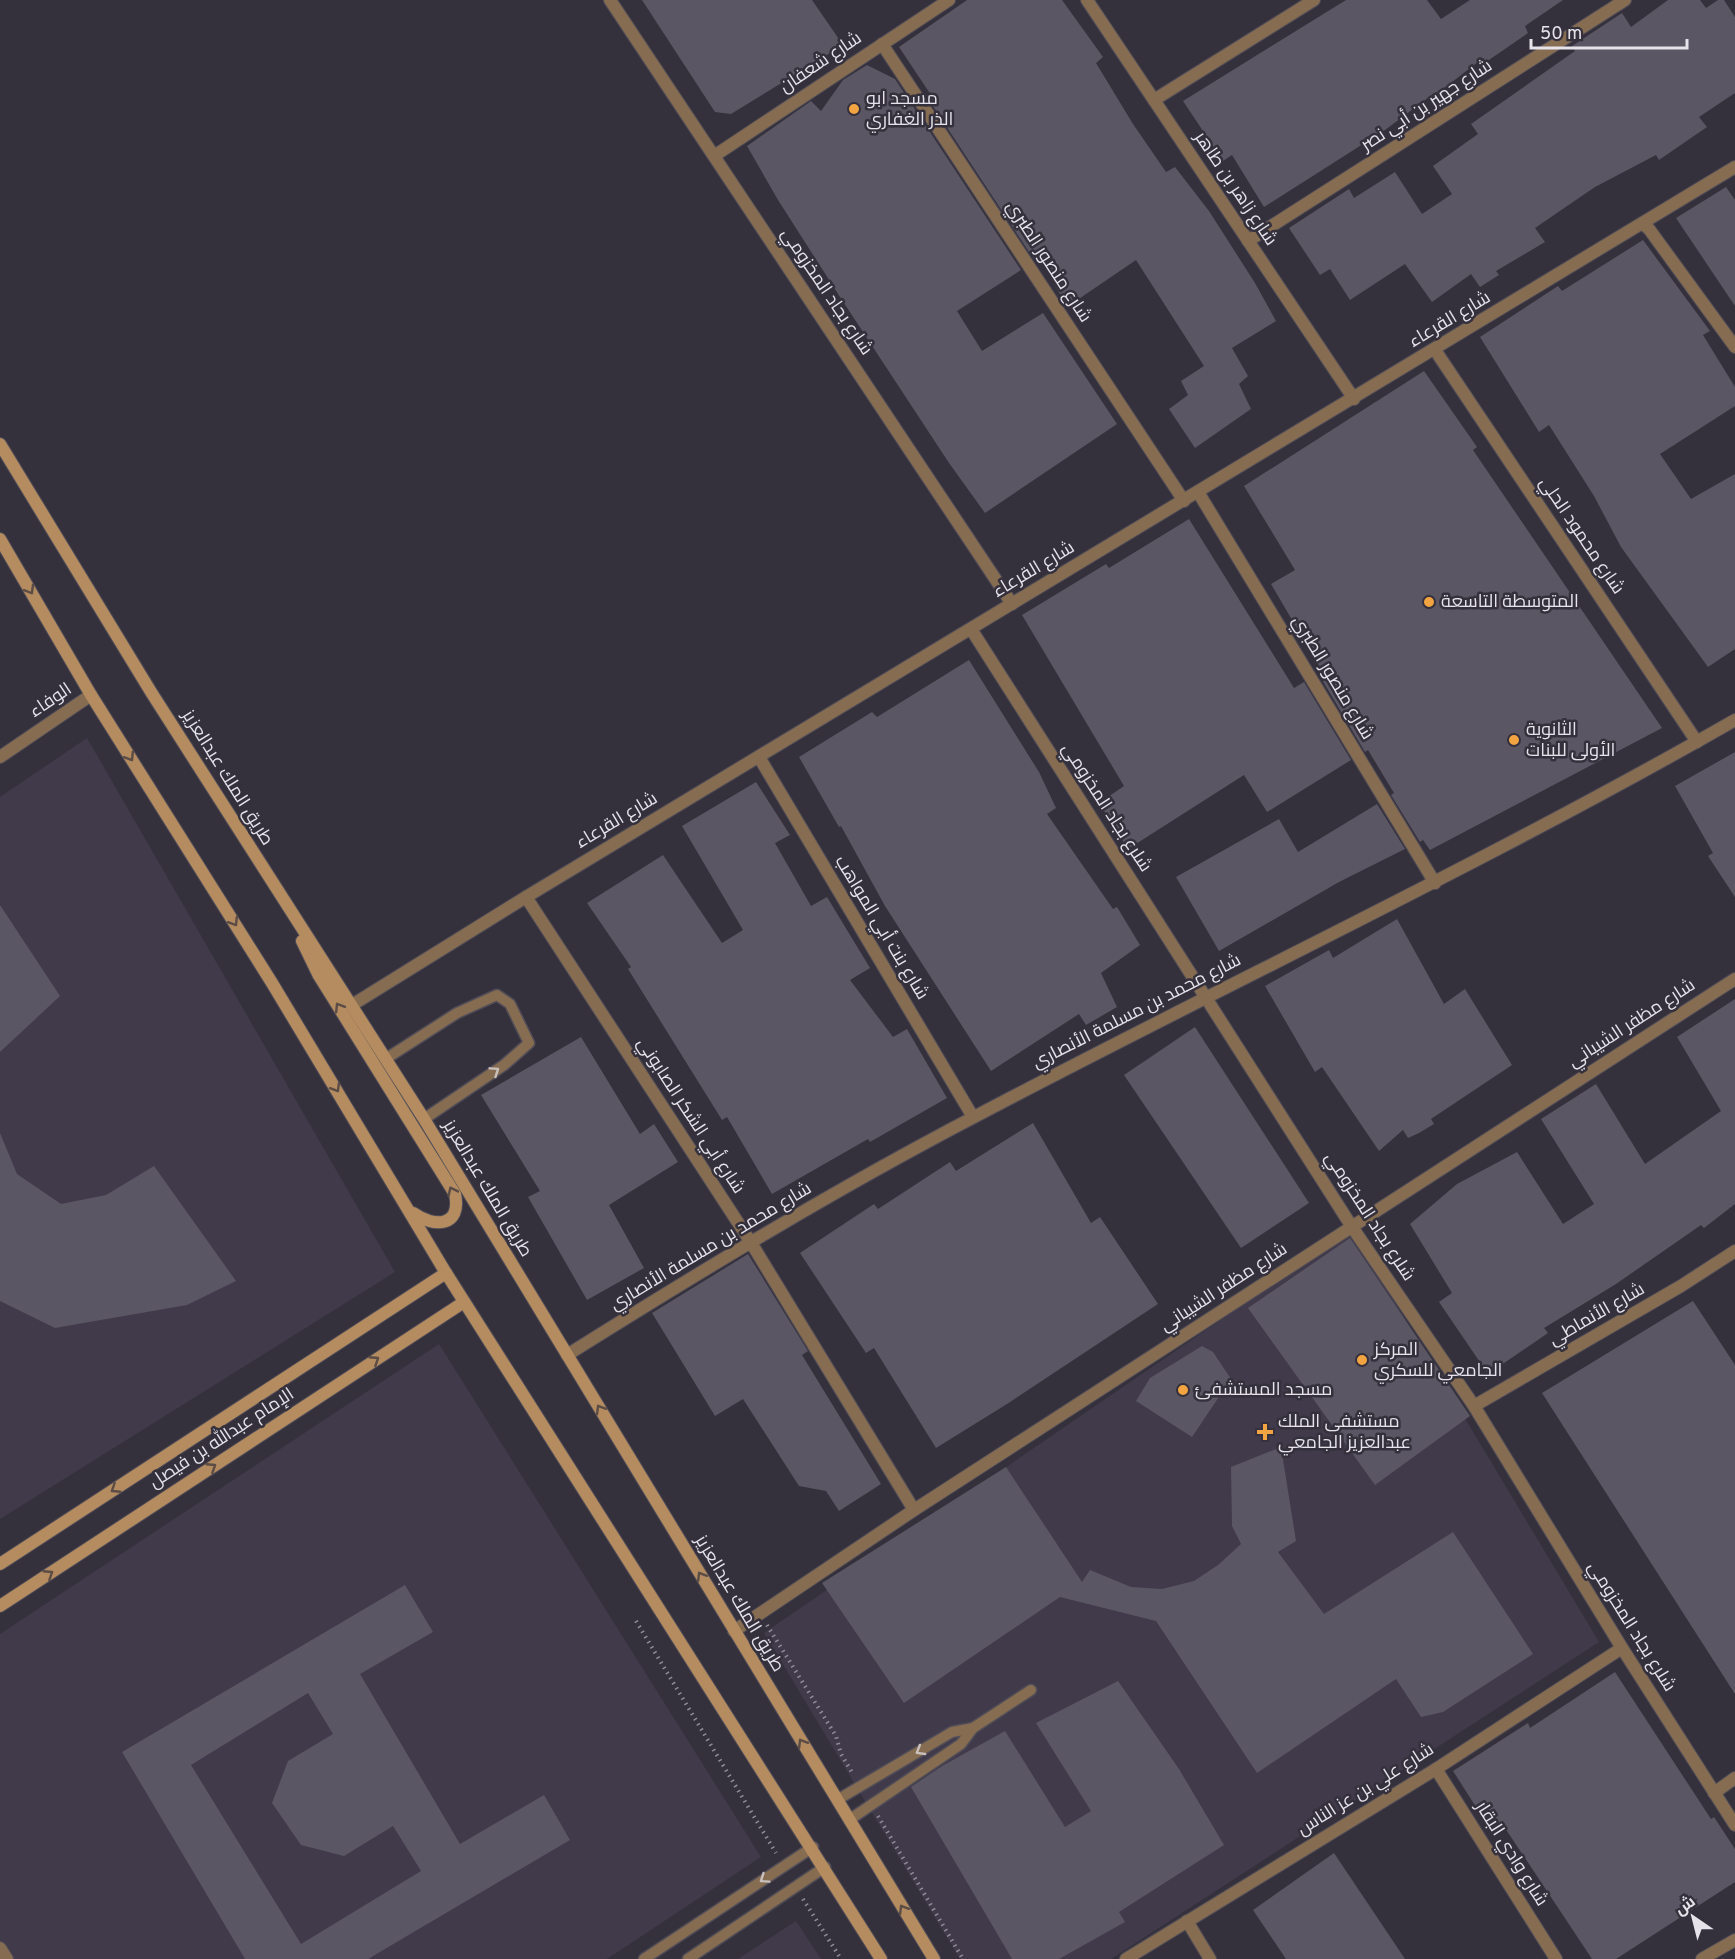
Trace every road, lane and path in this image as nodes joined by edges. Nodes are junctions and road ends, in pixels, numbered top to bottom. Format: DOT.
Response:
graph roads {
  1 [pos="610,0"];
  2 [pos="949,0"];
  3 [pos="1087,0"];
  4 [pos="1314,0"];
  5 [pos="1625,0"];
  6 [pos="882,44"];
  7 [pos="1154,100"];
  8 [pos="714,156"];
  9 [pos="1735,167"];
  10 [pos="1643,224"];
  11 [pos="1248,241"];
  12 [pos="1735,347"];
  13 [pos="1435,350"];
  14 [pos="1354,399"];
  15 [pos="0,444"];
  16 [pos="1198,492"];
  17 [pos="1184,501"];
  18 [pos="0,540"];
  19 [pos="1012,604"];
  20 [pos="970,629"];
  21 [pos="91,695"];
  22 [pos="1735,720"];
  23 [pos="1696,742"];
  24 [pos="0,757"];
  25 [pos="759,757"];
  26 [pos="1434,883"];
  27 [pos="277,890"];
  28 [pos="526,897"];
  29 [pos="1735,979"];
  30 [pos="1206,997"];
  31 [pos="352,1005"];
  32 [pos="387,1058"];
  33 [pos="973,1117"];
  34 [pos="424,1119"];
  35 [pos="408,1209"];
  36 [pos="1352,1227"];
  37 [pos="750,1241"];
  38 [pos="1735,1251"];
  39 [pos="446,1273"];
  40 [pos="464,1302"];
  41 [pos="567,1355"];
  42 [pos="1474,1406"];
  43 [pos="914,1510"];
  44 [pos="0,1564"];
  45 [pos="0,1606"];
  46 [pos="760,1614"];
  47 [pos="636,1621"];
  48 [pos="734,1632"];
  49 [pos="1622,1648"];
  50 [pos="1031,1690"];
  51 [pos="973,1728"];
  52 [pos="1436,1769"];
  53 [pos="1735,1778"];
  54 [pos="860,1786"];
  55 [pos="1714,1793"];
  56 [pos="837,1800"];
  57 [pos="871,1804"];
  58 [pos="849,1820"];
  59 [pos="1735,1825"];
  60 [pos="813,1847"];
  61 [pos="780,1859"];
  62 [pos="825,1867"];
  63 [pos="800,1893"];
  64 [pos="1187,1921"];
  65 [pos="1735,1940"];
  66 [pos="0,1948"];
  67 [pos="7,1959"];
  68 [pos="644,1959"];
  69 [pos="688,1959"];
  70 [pos="841,1959"];
  71 [pos="880,1959"];
  72 [pos="934,1959"];
  73 [pos="963,1959"];
  74 [pos="1126,1959"];
  75 [pos="1210,1959"];
  76 [pos="1556,1959"];
  77 [pos="1702,1959"];
  1 -- 8 [label="street, شارع بجاد المخزومي"];
  2 -- 6 [label="street, شارع شعفان"];
  3 -- 7 [label="street, شارع زاهر بن طاهر"];
  4 -- 7 [label="street"];
  5 -- 11 [label="street, شارع جهير بن أبي نصر"];
  6 -- 8 [label="street, شارع شعفان"];
  6 -- 17 [label="street, شارع منصور الطبري"];
  7 -- 11 [label="street, شارع زاهر بن طاهر"];
  8 -- 19 [label="street, شارع بجاد المخزومي"];
  9 -- 10 [label="street, شارع القرعاء"];
  10 -- 12 [label="street"];
  10 -- 13 [label="street, شارع القرعاء"];
  11 -- 14 [label="street, شارع زاهر بن طاهر"];
  13 -- 14 [label="street, شارع القرعاء"];
  13 -- 23 [label="street, شارع محمود الحلي"];
  14 -- 16 [label="street, شارع القرعاء"];
  15 -- 27 [label="main road, طريق الملك عبدالعزيز"];
  16 -- 17 [label="street, شارع القرعاء"];
  16 -- 26 [label="street, شارع منصور الطبري"];
  17 -- 19 [label="street, شارع القرعاء"];
  18 -- 21 [label="main road, one-way"];
  19 -- 20 [label="street, شارع القرعاء"];
  20 -- 25 [label="street, شارع القرعاء"];
  20 -- 30 [label="street, شلرع بجاد المخزومي"];
  21 -- 24 [label="street, الوفاء"];
  21 -- 35 [label="main road, one-way"];
  22 -- 23 [label="street, شارع محمد بن مسلمة الأنصاري"];
  23 -- 26 [label="street, شارع محمد بن مسلمة الأنصاري"];
  25 -- 28 [label="street, شارع القرعاء"];
  25 -- 33 [label="street, شارع بنت أبي المواهب"];
  26 -- 30 [label="street, شارع محمد بن مسلمة الأنصاري"];
  27 -- 31 [label="main road, طريق الملك عبدالعزيز"];
  35 -- 27 [label="main road, one-way"];
  28 -- 31 [label="street, شارع القرعاء"];
  28 -- 37 [label="street, شارع أبي الشكر الصابوني"];
  29 -- 36 [label="street, شارع مظفر الشيباني"];
  30 -- 33 [label="street, شارع محمد بن مسلمة الأنصاري"];
  30 -- 36 [label="street, شلرع بجاد المخزومي"];
  31 -- 32 [label="main road, طريق الملك عبدالعزيز"];
  32 -- 34 [label="main road, طريق الملك عبدالعزيز"];
  34 -- 32 [label="lane, one-way"];
  33 -- 37 [label="street, شارع محمد بن مسلمة الأنصاري"];
  34 -- 41 [label="main road, طريق الملك عبدالعزيز"];
  35 -- 39 [label="main road"];
  36 -- 42 [label="street, شلرع بجاد المخزومي"];
  36 -- 43 [label="street, شارع مظفر الشيباني"];
  37 -- 41 [label="street, شارع محمد بن مسلمة الأنصاري"];
  37 -- 43 [label="street, شارع أبي الشكر الصابوني"];
  38 -- 42 [label="street, شارع الأنماطي"];
  39 -- 40 [label="main road"];
  39 -- 44 [label="main road, الإمام عبدالله بن فيصل, one-way"];
  45 -- 40 [label="main road, الإمام عبدالله بن فيصل, one-way"];
  40 -- 60 [label="main road"];
  48 -- 41 [label="main road, طريق الملك عبدالعزيز, one-way"];
  42 -- 49 [label="street, شلرع بجاد المخزومي"];
  43 -- 46 [label="street, شارع مظفر الشيباني"];
  46 -- 48 [label="street, شارع مظفر الشيباني"];
  46 -- 54 [label="path"];
  47 -- 61 [label="path"];
  56 -- 48 [label="main road, طريق الملك عبدالعزيز, one-way"];
  49 -- 52 [label="street, شارع علي بن عز الناس"];
  49 -- 55 [label="street, شلرع بجاد المخزومي"];
  50 -- 51 [label="lane"];
  51 -- 54 [label="lane, one-way"];
  51 -- 57 [label="lane"];
  52 -- 64 [label="street, شارع علي بن عز الناس"];
  52 -- 76 [label="street, شارع وادي البقار"];
  53 -- 55 [label="street"];
  54 -- 56 [label="lane"];
  55 -- 59 [label="street, شلرع بجاد المخزومي"];
  56 -- 58 [label="main road, طريق الملك عبدالعزيز"];
  57 -- 58 [label="lane"];
  57 -- 73 [label="path"];
  72 -- 58 [label="main road, طريق الملك عبدالعزيز, one-way"];
  60 -- 62 [label="main road"];
  60 -- 68 [label="lane, one-way"];
  62 -- 69 [label="lane"];
  62 -- 71 [label="main road"];
  63 -- 70 [label="path"];
  64 -- 74 [label="street, شارع علي بن عز الناس"];
  64 -- 75 [label="street"];
  65 -- 77 [label="street"];
  66 -- 67 [label="street"];
}
